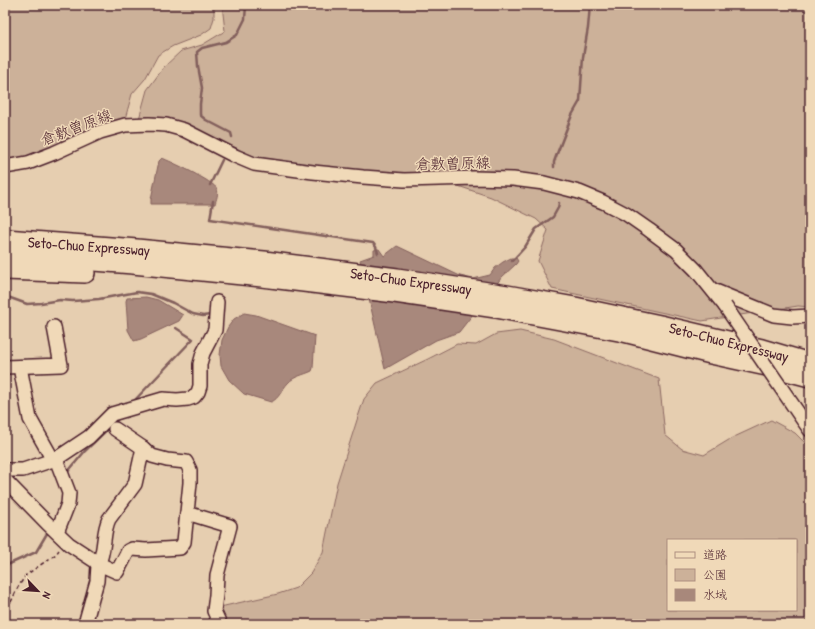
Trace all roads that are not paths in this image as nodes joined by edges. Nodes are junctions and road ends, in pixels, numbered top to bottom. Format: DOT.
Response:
graph roads {
  1 [pos="5,167"];
  2 [pos="5,240"];
  3 [pos="5,254"];
  4 [pos="5,270"];
  5 [pos="262,277"];
  6 [pos="331,277"];
  7 [pos="712,290"];
  8 [pos="217,302"];
  9 [pos="501,302"];
  10 [pos="810,316"];
  11 [pos="54,327"];
  12 [pos="810,363"];
  13 [pos="5,367"];
  14 [pos="20,367"];
  15 [pos="810,377"];
  16 [pos="806,425"];
  17 [pos="115,430"];
  18 [pos="143,448"];
  19 [pos="55,459"];
  20 [pos="5,470"];
  21 [pos="5,480"];
  22 [pos="187,513"];
  23 [pos="56,531"];
  24 [pos="98,564"];
  25 [pos="85,624"];
  26 [pos="220,624"];
  1 -- 7 [label="street, 倉敷曽原線"];
  2 -- 6 [label="highway, Seto-Chuo Expressway"];
  3 -- 5 [label="highway, Seto-Chuo Expressway"];
  4 -- 5 [label="highway"];
  5 -- 6 [label="highway, Seto-Chuo Expressway"];
  6 -- 9 [label="highway, Seto-Chuo Expressway"];
  7 -- 10 [label="street"];
  7 -- 16 [label="street, 倉敷曽原線, bridge"];
  8 -- 19 [label="street"];
  9 -- 12 [label="highway, Seto-Chuo Expressway"];
  9 -- 15 [label="highway, Seto-Chuo Expressway"];
  11 -- 14 [label="street"];
  13 -- 14 [label="street"];
  14 -- 19 [label="street"];
  17 -- 18 [label="street"];
  18 -- 22 [label="street"];
  18 -- 24 [label="street"];
  19 -- 20 [label="street"];
  19 -- 23 [label="street"];
  21 -- 23 [label="street"];
  22 -- 24 [label="street"];
  22 -- 26 [label="street"];
  23 -- 24 [label="street"];
  24 -- 25 [label="street"];
}
